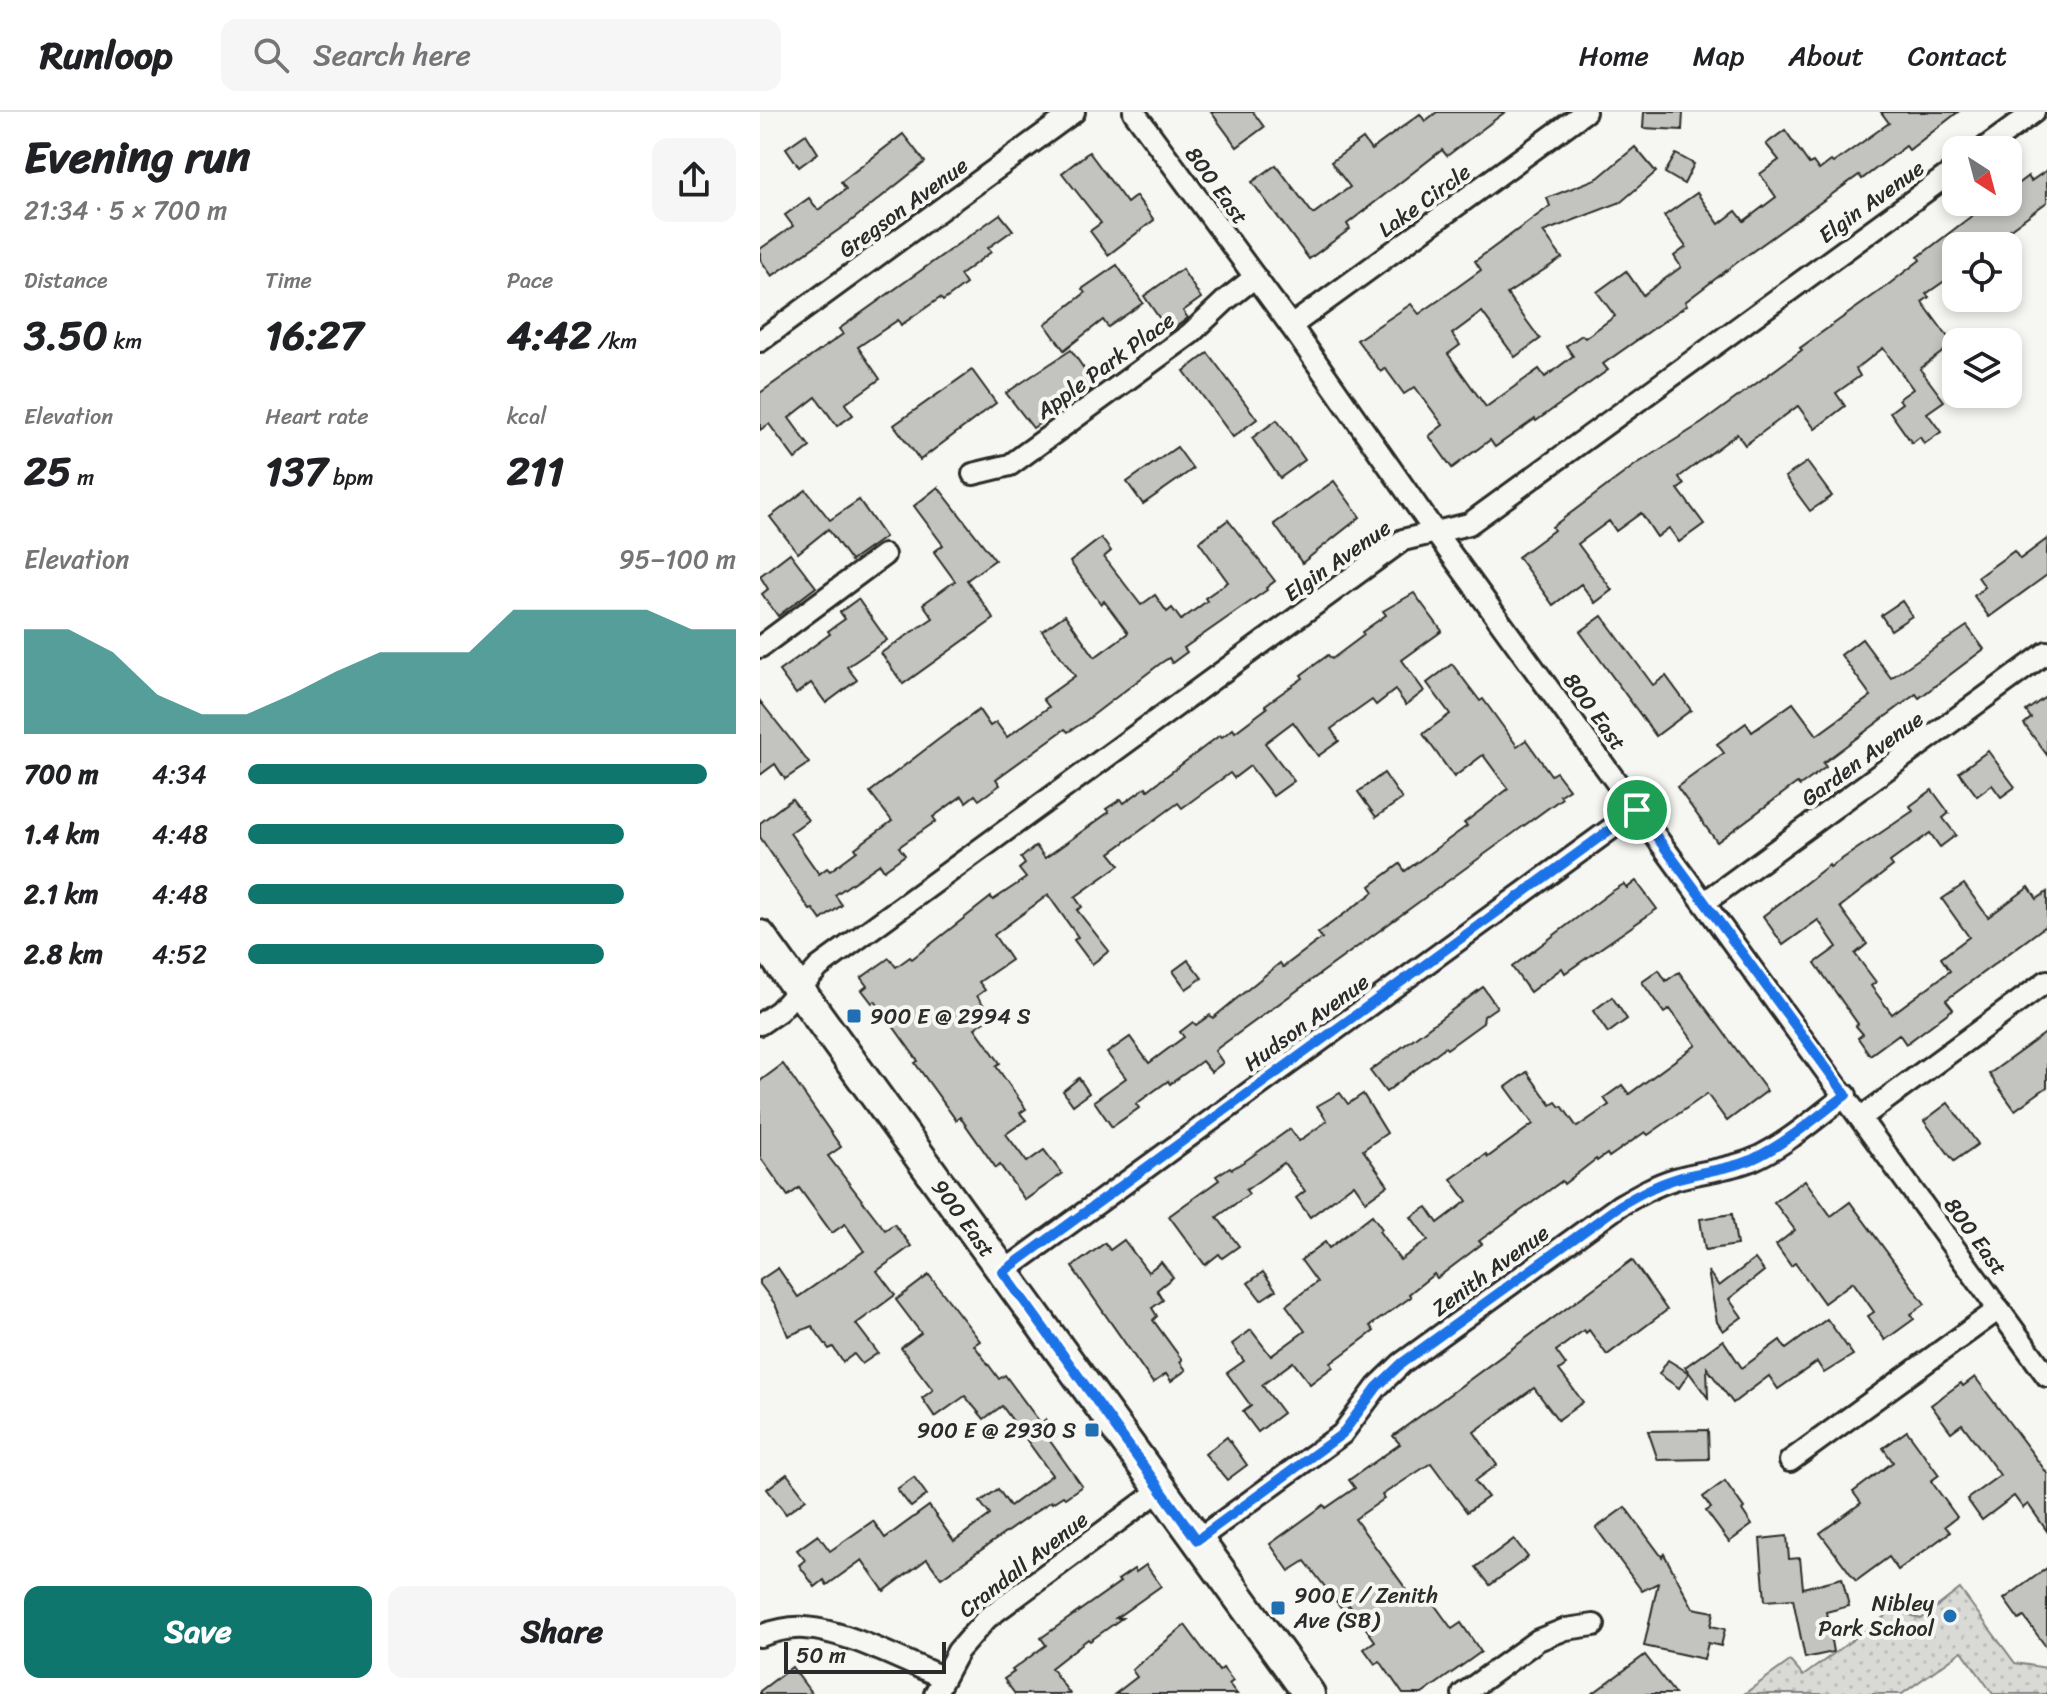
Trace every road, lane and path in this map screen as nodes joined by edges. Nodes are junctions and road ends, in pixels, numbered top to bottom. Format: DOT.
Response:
graph roads {
  1 [pos="1074,112"];
  2 [pos="1134,112"];
  3 [pos="1585,112"];
  4 [pos="2034,112"];
  5 [pos="2001,136"];
  6 [pos="1942,179"];
  7 [pos="1255,277"];
  8 [pos="1291,326"];
  9 [pos="760,341"];
  10 [pos="973,474"];
  11 [pos="1435,532"];
  12 [pos="884,555"];
  13 [pos="760,647"];
  14 [pos="2047,652"];
  15 [pos="1637,810"];
  16 [pos="1705,902"];
  17 [pos="760,936"];
  18 [pos="2047,981"];
  19 [pos="799,989"];
  20 [pos="760,1024"];
  21 [pos="1846,1095"];
  22 [pos="1862,1117"];
  23 [pos="1003,1272"];
  24 [pos="1999,1309"];
  25 [pos="2047,1376"];
  26 [pos="1790,1461"];
  27 [pos="1160,1490"];
  28 [pos="1197,1540"];
  29 [pos="1594,1625"];
  30 [pos="760,1636"];
  31 [pos="939,1686"];
  32 [pos="1309,1694"];
  33 [pos="1463,1694"];
  1 -- 9 [label="street, Gregson Avenue"];
  2 -- 7 [label="street, 800 East"];
  3 -- 8 [label="street, Lake Circle"];
  4 -- 5 [label="street"];
  6 -- 11 [label="street, Elgin Avenue"];
  7 -- 8 [label="street, 800 East"];
  7 -- 10 [label="street, Apple Park Place"];
  8 -- 11 [label="street, 800 East"];
  11 -- 15 [label="street, 800 East"];
  11 -- 19 [label="street, Elgin Avenue"];
  12 -- 13 [label="street"];
  14 -- 16 [label="street, Garden Avenue"];
  15 -- 16 [label="street, 800 East"];
  15 -- 23 [label="street, Hudson Avenue"];
  16 -- 21 [label="street, 800 East"];
  17 -- 19 [label="street, 900 East"];
  18 -- 22 [label="street"];
  19 -- 20 [label="street, Elgin Avenue"];
  19 -- 23 [label="street, 900 East"];
  21 -- 22 [label="street, 800 East"];
  21 -- 28 [label="street, Zenith Avenue"];
  22 -- 24 [label="street, 800 East"];
  23 -- 27 [label="street, 900 East"];
  24 -- 25 [label="street, 800 East"];
  24 -- 26 [label="street"];
  27 -- 28 [label="street, 900 East"];
  27 -- 31 [label="street, Crandall Avenue"];
  28 -- 32 [label="street, 900 East"];
  29 -- 33 [label="street"];
  30 -- 31 [label="street"];
}
